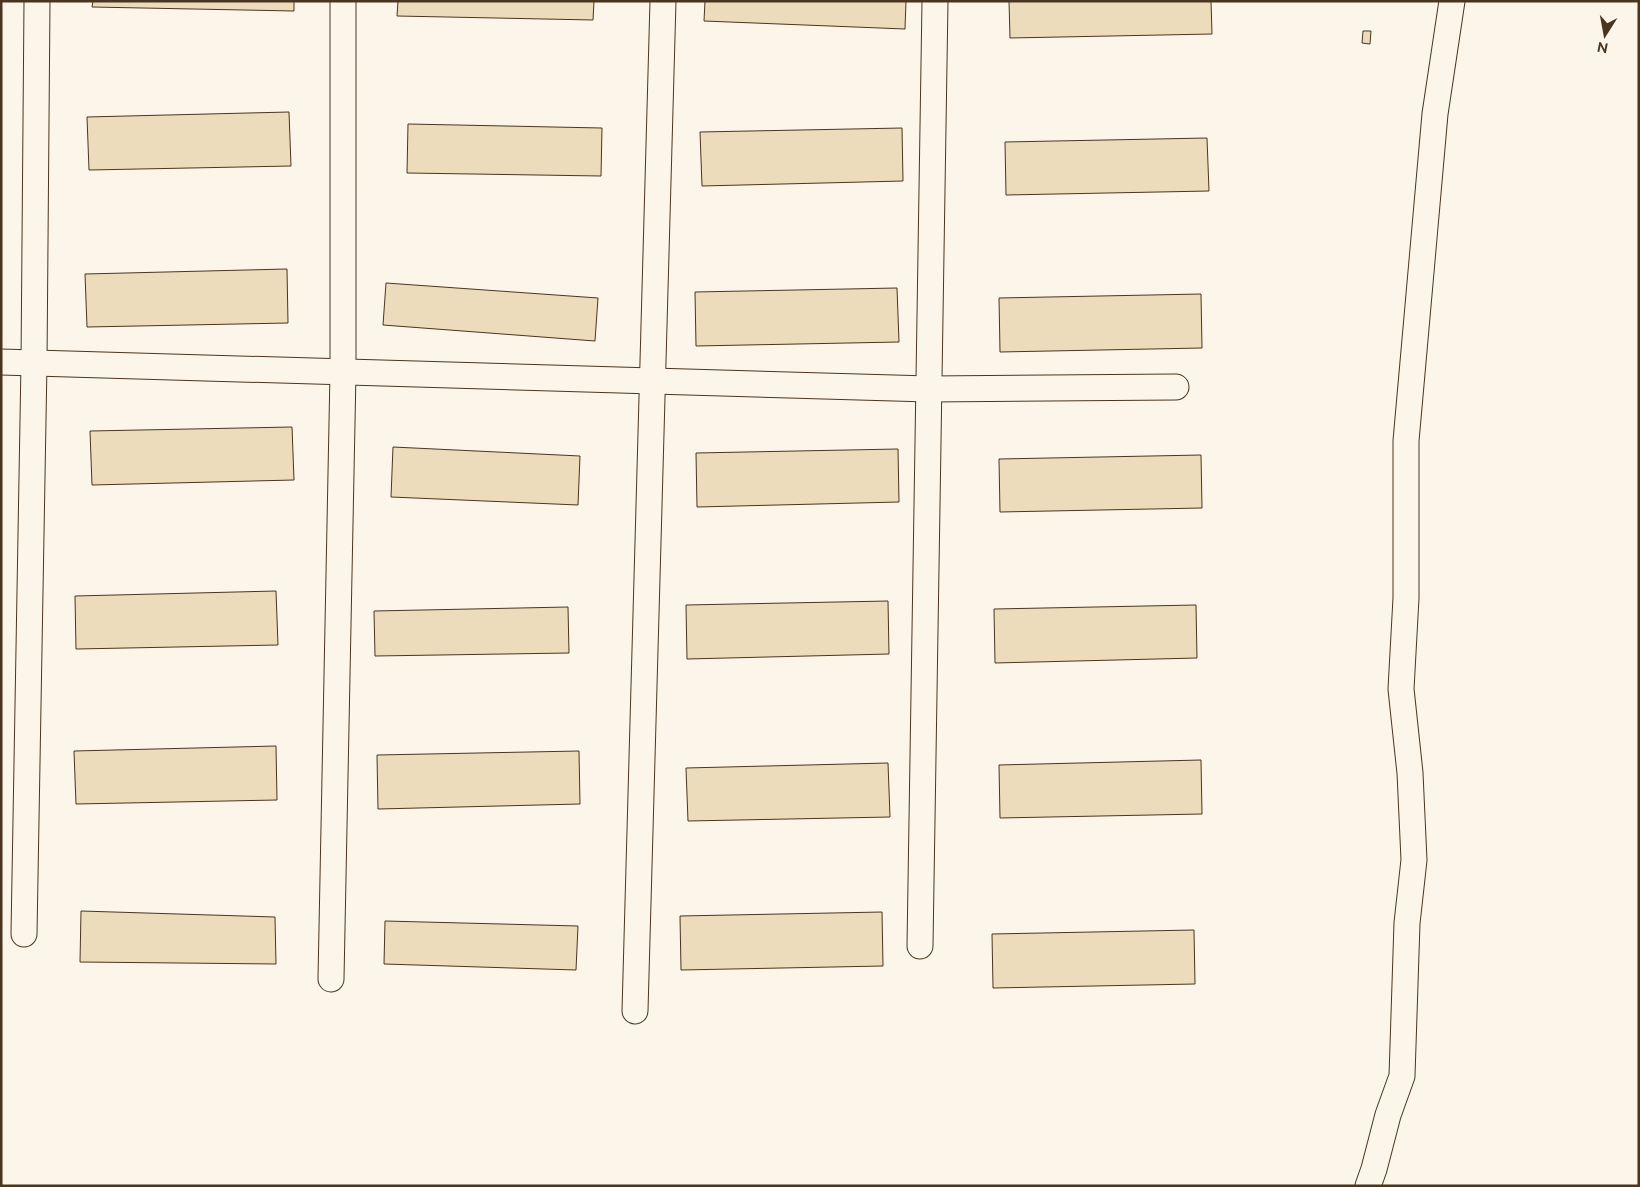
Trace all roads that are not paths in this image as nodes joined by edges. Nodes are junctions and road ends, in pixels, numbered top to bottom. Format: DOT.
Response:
graph roads {
  1 [pos="37,1"];
  2 [pos="343,1"];
  3 [pos="663,1"];
  4 [pos="935,1"];
  5 [pos="1452,1"];
  6 [pos="1,362"];
  7 [pos="34,363"];
  8 [pos="342,372"];
  9 [pos="652,380"];
  10 [pos="1176,387"];
  11 [pos="929,388"];
  12 [pos="24,934"];
  13 [pos="920,946"];
  14 [pos="331,979"];
  15 [pos="635,1011"];
  16 [pos="1368,1186"];
  1 -- 7 [label="street"];
  2 -- 8 [label="street"];
  3 -- 9 [label="street"];
  4 -- 11 [label="street"];
  5 -- 16 [label="street"];
  6 -- 7 [label="street"];
  7 -- 8 [label="street"];
  7 -- 12 [label="street"];
  8 -- 9 [label="street"];
  8 -- 14 [label="street"];
  9 -- 11 [label="street"];
  9 -- 15 [label="street"];
  10 -- 11 [label="street"];
  11 -- 13 [label="street"];
}
